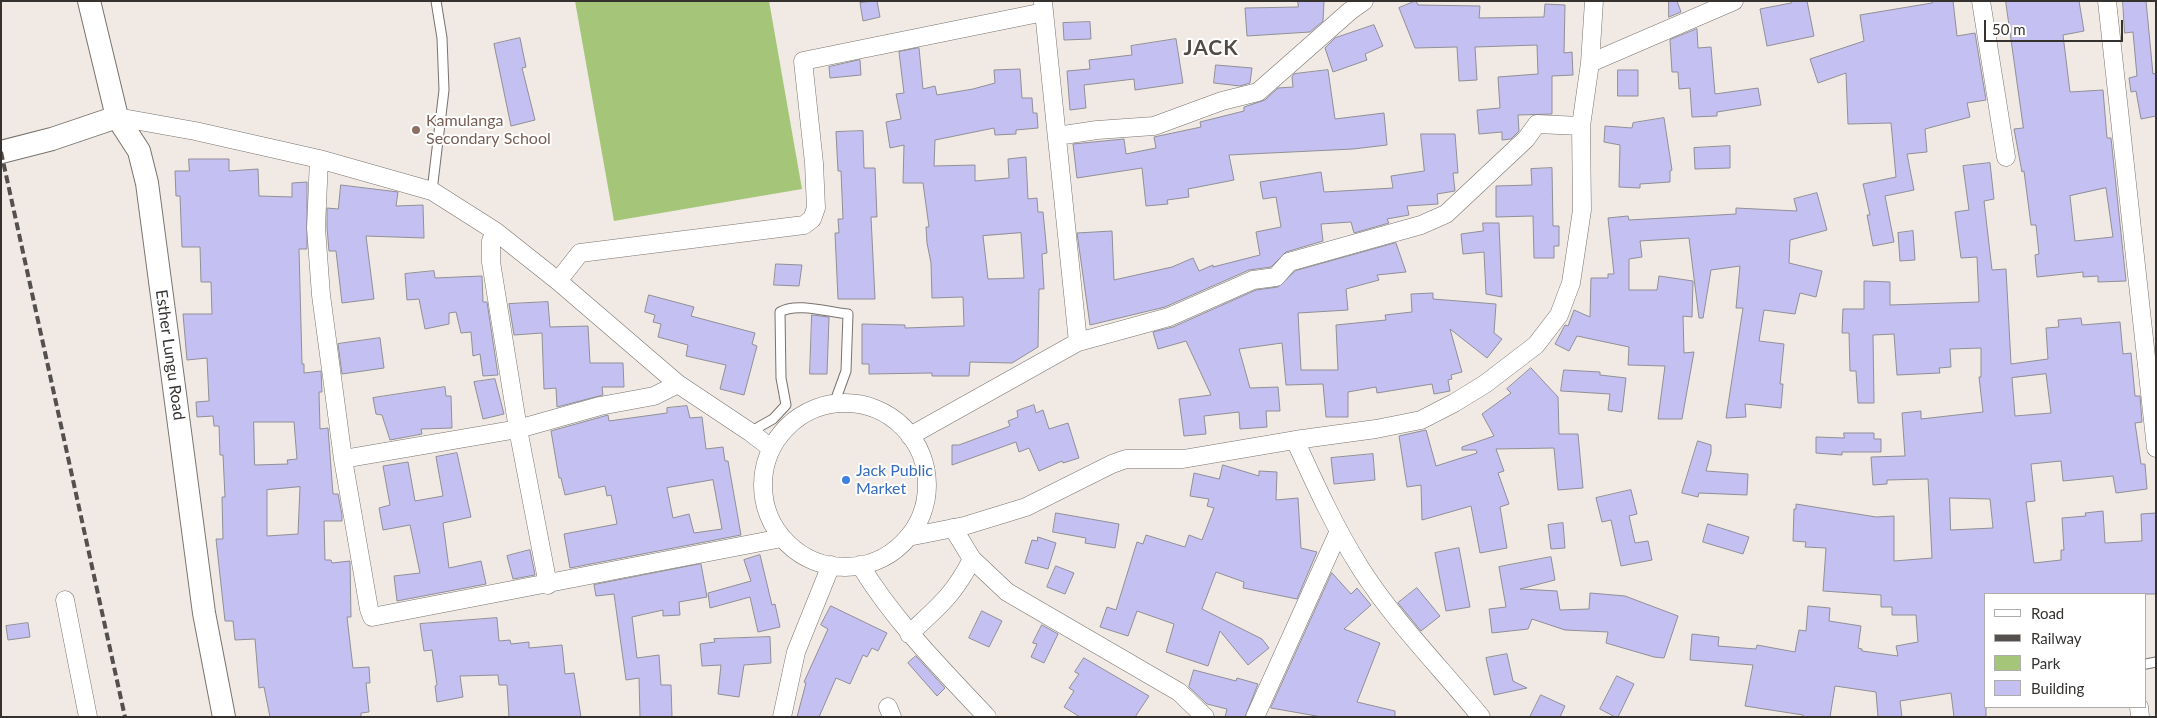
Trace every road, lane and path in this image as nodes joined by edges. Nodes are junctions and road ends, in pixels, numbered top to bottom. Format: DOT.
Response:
graph roads {
  1 [pos="89,1"];
  2 [pos="436,1"];
  3 [pos="1364,1"];
  4 [pos="1594,1"];
  5 [pos="1734,1"];
  6 [pos="1981,1"];
  7 [pos="2106,1"];
  8 [pos="1044,7"];
  9 [pos="1590,63"];
  10 [pos="117,117"];
  11 [pos="1582,126"];
  12 [pos="1057,136"];
  13 [pos="1,152"];
  14 [pos="2006,157"];
  15 [pos="319,159"];
  16 [pos="432,191"];
  17 [pos="495,231"];
  18 [pos="558,280"];
  19 [pos="2148,292"];
  20 [pos="1078,342"];
  21 [pos="678,384"];
  22 [pos="834,404"];
  23 [pos="518,429"];
  24 [pos="750,432"];
  25 [pos="910,436"];
  26 [pos="1296,440"];
  27 [pos="771,448"];
  28 [pos="2156,448"];
  29 [pos="343,459"];
  30 [pos="953,528"];
  31 [pos="1339,531"];
  32 [pos="908,537"];
  33 [pos="782,538"];
  34 [pos="972,559"];
  35 [pos="860,564"];
  36 [pos="831,565"];
  37 [pos="548,585"];
  38 [pos="65,600"];
  39 [pos="909,634"];
  40 [pos="88,717"];
  41 [pos="224,717"];
  42 [pos="782,717"];
  43 [pos="987,717"];
  44 [pos="1205,717"];
  45 [pos="1256,717"];
  46 [pos="1481,717"];
  1 -- 10 [label="street, Esther Lungu Road"];
  2 -- 16 [label="lane"];
  3 -- 12 [label="street"];
  4 -- 9 [label="street"];
  5 -- 9 [label="street"];
  6 -- 14 [label="street"];
  7 -- 19 [label="street"];
  8 -- 12 [label="street"];
  8 -- 18 [label="street"];
  9 -- 11 [label="street"];
  10 -- 13 [label="street"];
  10 -- 15 [label="street"];
  10 -- 41 [label="street, Esther Lungu Road"];
  11 -- 20 [label="street"];
  11 -- 26 [label="street"];
  12 -- 20 [label="street"];
  15 -- 16 [label="street"];
  15 -- 29 [label="street"];
  16 -- 17 [label="street"];
  17 -- 18 [label="street"];
  17 -- 23 [label="street"];
  18 -- 21 [label="street"];
  19 -- 28 [label="street"];
  20 -- 25 [label="street"];
  21 -- 23 [label="street"];
  21 -- 24 [label="street"];
  22 -- 24 [label="lane"];
  22 -- 25 [label="street"];
  22 -- 27 [label="street"];
  23 -- 29 [label="street"];
  23 -- 37 [label="street"];
  24 -- 27 [label="street"];
  25 -- 32 [label="street"];
  26 -- 30 [label="street"];
  26 -- 31 [label="street"];
  27 -- 33 [label="street"];
  29 -- 37 [label="street"];
  30 -- 32 [label="street"];
  30 -- 34 [label="street"];
  31 -- 45 [label="street"];
  31 -- 46 [label="street"];
  32 -- 35 [label="street"];
  33 -- 36 [label="street"];
  33 -- 37 [label="street"];
  34 -- 39 [label="street"];
  34 -- 44 [label="street"];
  35 -- 36 [label="street"];
  35 -- 39 [label="street"];
  36 -- 42 [label="street"];
  38 -- 40 [label="street"];
  39 -- 43 [label="street"];
}
